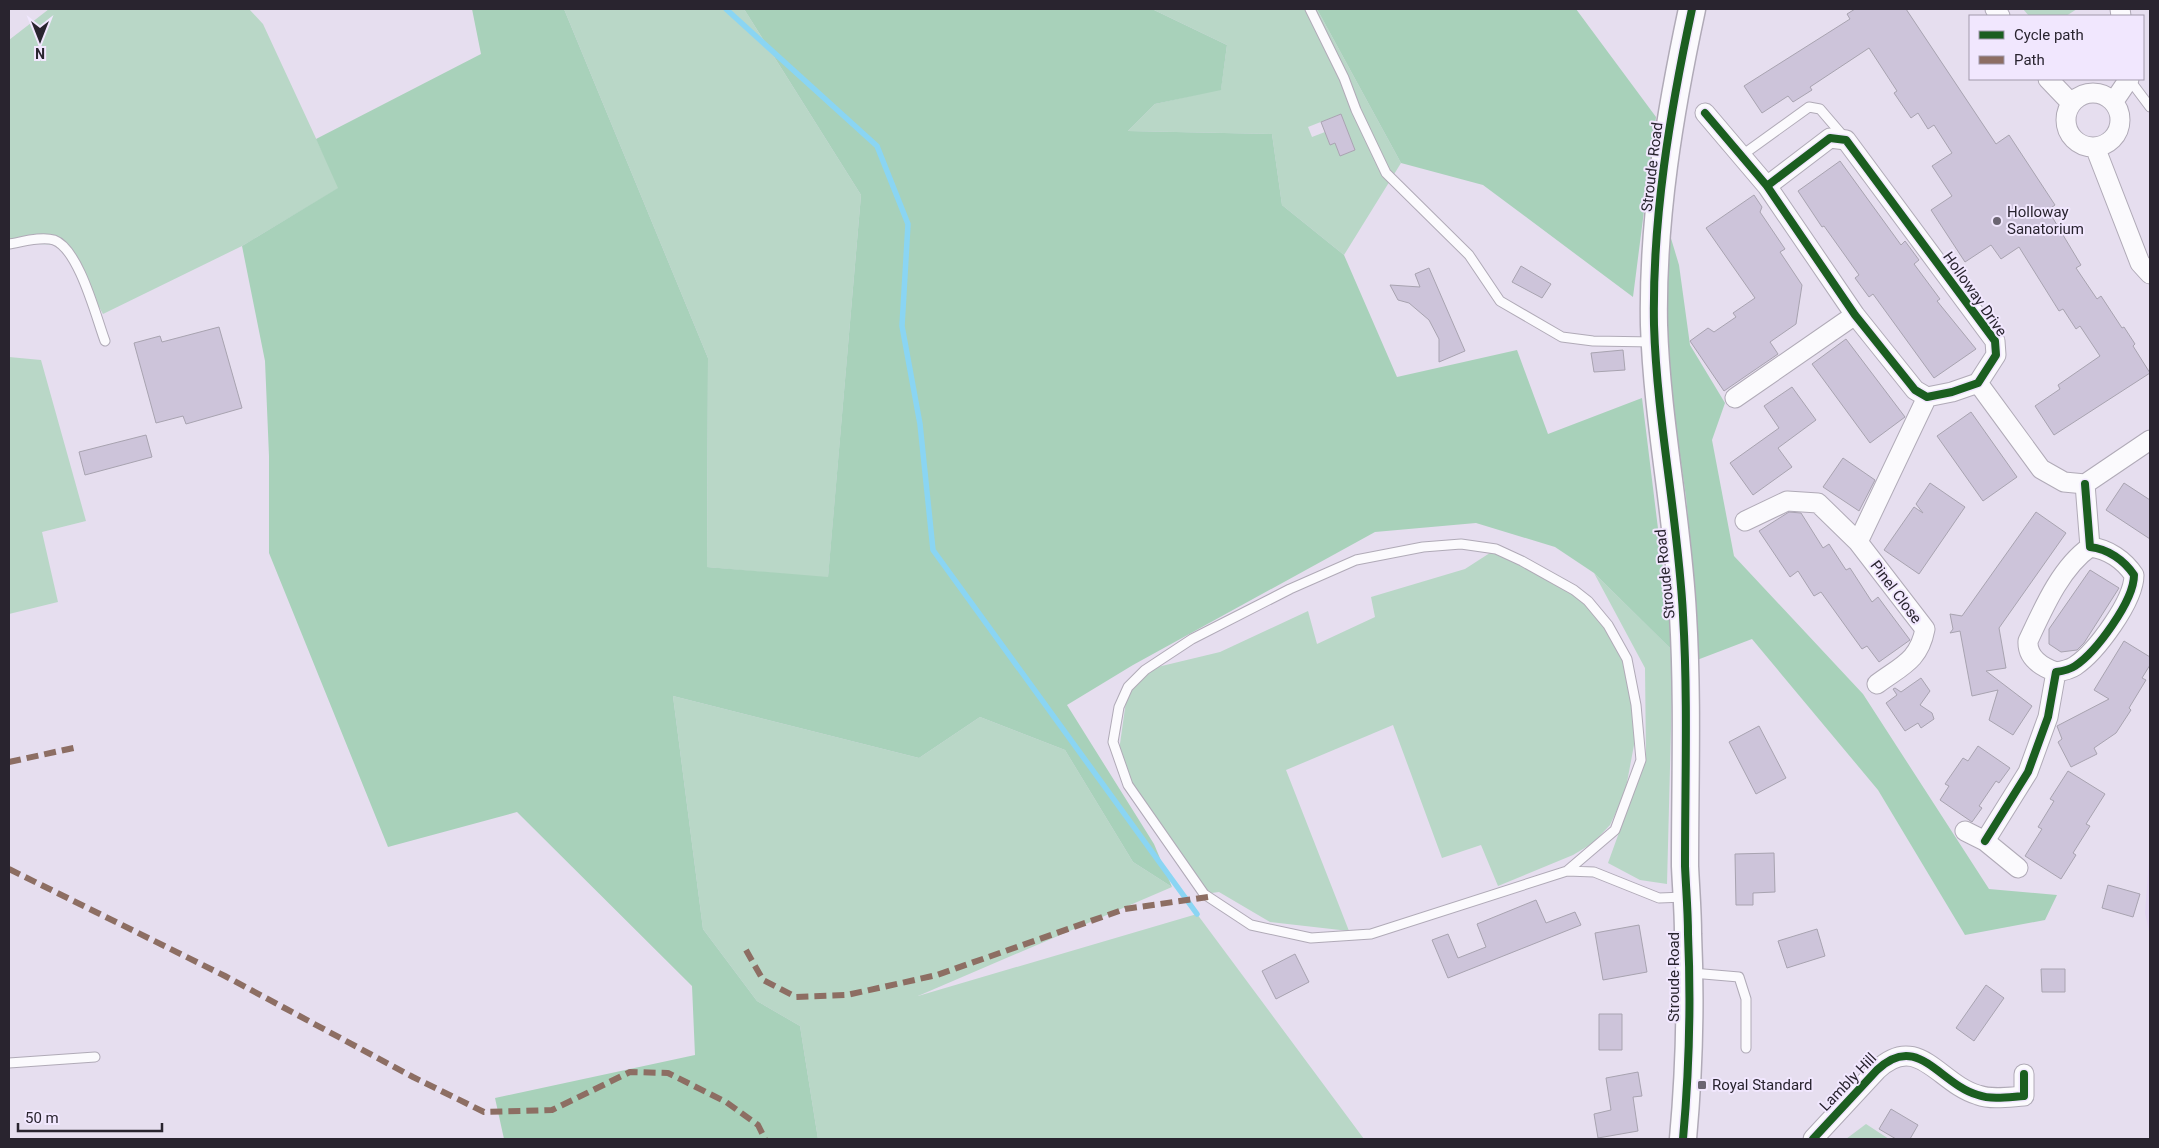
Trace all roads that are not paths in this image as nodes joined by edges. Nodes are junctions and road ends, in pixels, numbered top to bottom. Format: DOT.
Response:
graph roads {
  1 [pos="1310,9"];
  2 [pos="1692,9"];
  3 [pos="2049,80"];
  4 [pos="2128,80"];
  5 [pos="2130,80"];
  6 [pos="2114,101"];
  7 [pos="2071,103"];
  8 [pos="2150,108"];
  9 [pos="1705,113"];
  10 [pos="1846,140"];
  11 [pos="2095,147"];
  12 [pos="1741,156"];
  13 [pos="1767,186"];
  14 [pos="9,244"];
  15 [pos="2150,274"];
  16 [pos="1855,315"];
  17 [pos="105,341"];
  18 [pos="1655,342"];
  19 [pos="1978,383"];
  20 [pos="1927,397"];
  21 [pos="1735,398"];
  22 [pos="2150,440"];
  23 [pos="2085,484"];
  24 [pos="1745,522"];
  25 [pos="1858,542"];
  26 [pos="2090,547"];
  27 [pos="2056,672"];
  28 [pos="1878,684"];
  29 [pos="1965,831"];
  30 [pos="1985,841"];
  31 [pos="2018,868"];
  32 [pos="1567,870"];
  33 [pos="1686,897"];
  34 [pos="1688,972"];
  35 [pos="1746,1048"];
  36 [pos="95,1058"];
  37 [pos="9,1063"];
  38 [pos="2024,1074"];
  39 [pos="1683,1139"];
  40 [pos="1813,1139"];
  1 -- 18 [label="lane"];
  2 -- 18 [label="street, Stroude Road"];
  3 -- 7 [label="street"];
  4 -- 6 [label="street"];
  5 -- 8 [label="lane"];
  6 -- 7 [label="street"];
  6 -- 11 [label="street"];
  7 -- 11 [label="street"];
  9 -- 12 [label="street"];
  10 -- 12 [label="lane"];
  10 -- 13 [label="street"];
  10 -- 19 [label="street, Holloway Drive"];
  11 -- 15 [label="street"];
  12 -- 13 [label="street"];
  13 -- 16 [label="street"];
  14 -- 17 [label="lane"];
  16 -- 20 [label="street"];
  16 -- 21 [label="street"];
  18 -- 33 [label="street, Stroude Road"];
  19 -- 20 [label="street"];
  19 -- 23 [label="street"];
  20 -- 25 [label="street"];
  22 -- 23 [label="street"];
  23 -- 26 [label="street"];
  24 -- 25 [label="street, Pinel Close"];
  25 -- 28 [label="street, Pinel Close"];
  26 -- 27 [label="street"];
  26 -- 27 [label="street"];
  27 -- 30 [label="street"];
  29 -- 30 [label="street"];
  30 -- 31 [label="street"];
  32 -- 32 [label="lane"];
  32 -- 33 [label="lane"];
  33 -- 34 [label="street, Stroude Road"];
  34 -- 35 [label="lane"];
  34 -- 39 [label="street, Stroude Road"];
  36 -- 37 [label="lane"];
  38 -- 40 [label="street, Lambly Hill"];
}
